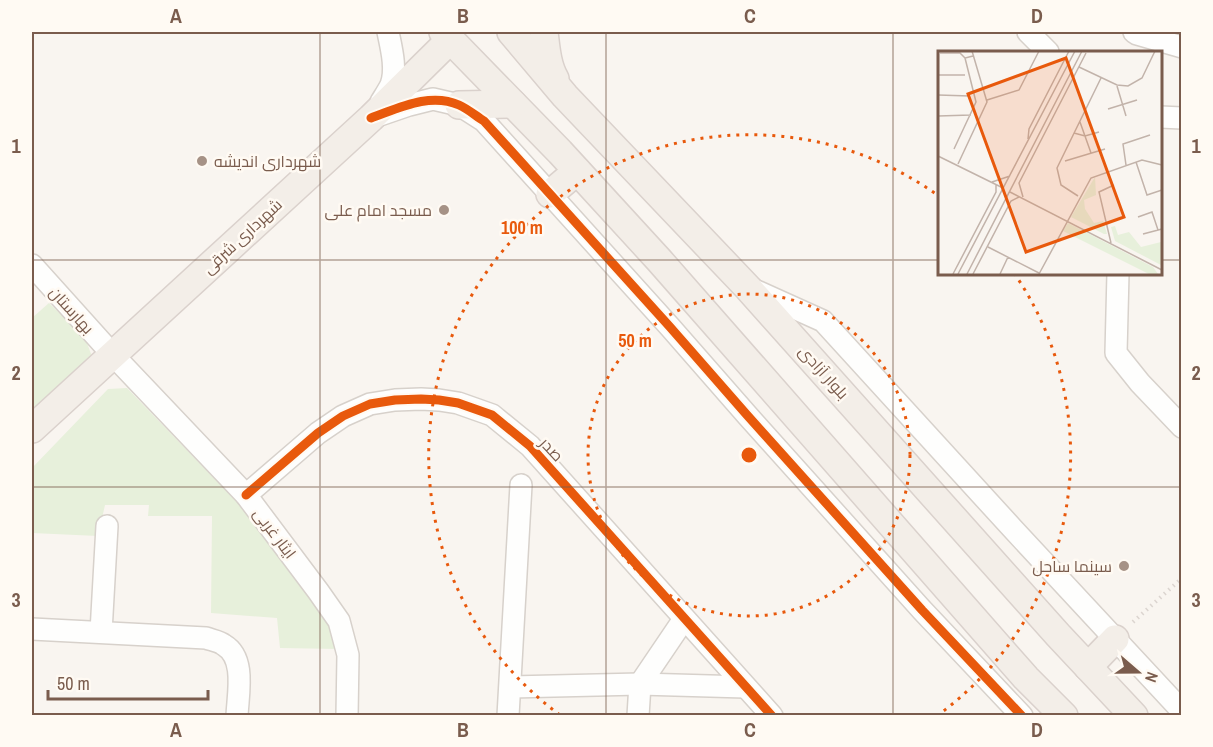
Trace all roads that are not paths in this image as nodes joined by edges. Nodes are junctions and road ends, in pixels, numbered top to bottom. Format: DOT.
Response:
graph roads {
  1 [pos="388,32"];
  2 [pos="511,32"];
  3 [pos="544,32"];
  4 [pos="1028,32"];
  5 [pos="1134,32"];
  6 [pos="446,36"];
  7 [pos="1182,47"];
  8 [pos="1047,51"];
  9 [pos="565,96"];
  10 [pos="513,104"];
  11 [pos="459,105"];
  12 [pos="1162,117"];
  13 [pos="371,118"];
  14 [pos="1182,118"];
  15 [pos="577,171"];
  16 [pos="550,194"];
  17 [pos="32,265"];
  18 [pos="1118,274"];
  19 [pos="748,288"];
  20 [pos="113,355"];
  21 [pos="1182,427"];
  22 [pos="32,429"];
  23 [pos="521,485"];
  24 [pos="246,495"];
  25 [pos="107,526"];
  26 [pos="684,618"];
  27 [pos="32,629"];
  28 [pos="1124,631"];
  29 [pos="101,632"];
  30 [pos="1088,667"];
  31 [pos="640,684"];
  32 [pos="511,687"];
  33 [pos="745,687"];
  34 [pos="1182,711"];
  35 [pos="237,716"];
  36 [pos="346,716"];
  37 [pos="508,716"];
  38 [pos="639,716"];
  39 [pos="772,716"];
  40 [pos="1022,716"];
  41 [pos="1064,716"];
  42 [pos="1134,716"];
  1 -- 13 [label="street"];
  2 -- 9 [label="main road, بلوار آزادی"];
  3 -- 9 [label="main road"];
  4 -- 8 [label="street"];
  5 -- 7 [label="street"];
  6 -- 10 [label="main road"];
  6 -- 13 [label="main road, شهرداری شرقی"];
  9 -- 19 [label="main road, بلوار آزادی"];
  10 -- 11 [label="main road"];
  10 -- 15 [label="main road"];
  11 -- 13 [label="street"];
  11 -- 16 [label="street"];
  12 -- 14 [label="street"];
  13 -- 20 [label="main road, شهرداری شرقی"];
  15 -- 16 [label="main road"];
  15 -- 41 [label="main road"];
  16 -- 40 [label="street"];
  17 -- 20 [label="street, بهارستان"];
  18 -- 21 [label="street"];
  19 -- 28 [label="street"];
  19 -- 30 [label="main road, بلوار آزادی"];
  20 -- 22 [label="main road, شهرداری شرقی"];
  20 -- 24 [label="street, ایثار غربی"];
  23 -- 32 [label="street"];
  24 -- 26 [label="street, صدر"];
  24 -- 36 [label="street, ایثار غربی"];
  25 -- 29 [label="street"];
  26 -- 31 [label="street"];
  26 -- 33 [label="street, صدر"];
  27 -- 29 [label="street"];
  28 -- 30 [label="main road"];
  28 -- 34 [label="street"];
  29 -- 35 [label="street"];
  30 -- 42 [label="main road, بلوار آزادی"];
  31 -- 32 [label="street"];
  31 -- 33 [label="street"];
  31 -- 38 [label="street"];
  32 -- 37 [label="street"];
  33 -- 39 [label="street, صدر"];
}
